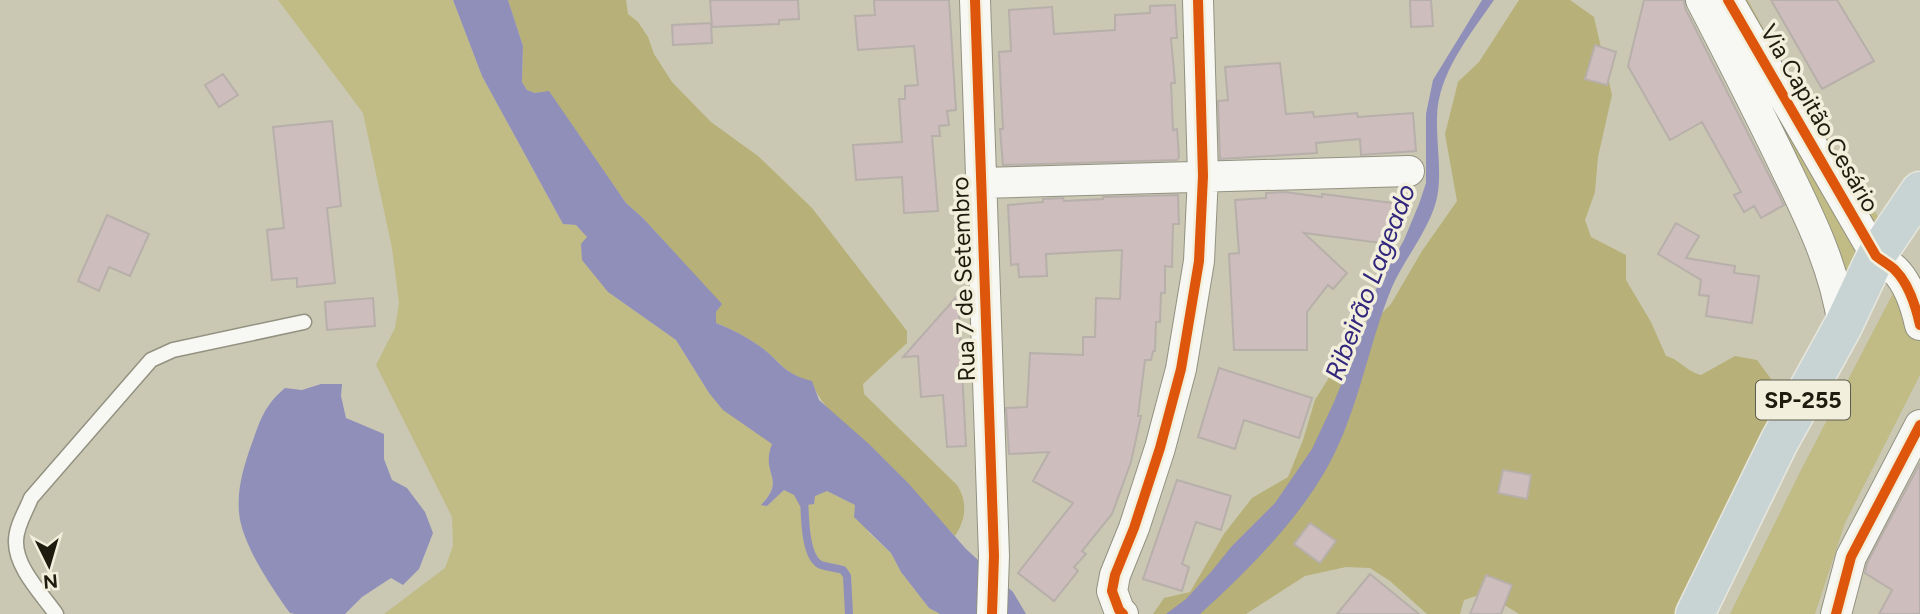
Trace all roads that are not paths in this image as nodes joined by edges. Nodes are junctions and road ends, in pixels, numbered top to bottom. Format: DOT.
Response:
graph roads {
  1 [pos="975,0"];
  2 [pos="1198,0"];
  3 [pos="1701,0"];
  4 [pos="1728,0"];
  5 [pos="1409,171"];
  6 [pos="1203,176"];
  7 [pos="981,183"];
  8 [pos="1909,213"];
  9 [pos="1877,256"];
  10 [pos="304,322"];
  11 [pos="1920,325"];
  12 [pos="1843,326"];
  13 [pos="1920,425"];
  14 [pos="56,614"];
  15 [pos="992,614"];
  16 [pos="1123,614"];
  17 [pos="1695,614"];
  18 [pos="1836,614"];
  1 -- 7 [label="street, Rua 7 de Setembro"];
  2 -- 6 [label="street"];
  3 -- 12 [label="street, Via Capitão Cesário"];
  4 -- 9 [label="street, Via Capitão Cesário"];
  5 -- 6 [label="street"];
  6 -- 7 [label="street"];
  6 -- 16 [label="street"];
  7 -- 15 [label="street, Rua 7 de Setembro"];
  8 -- 9 [label="highway, SP-255"];
  9 -- 11 [label="street, Via Capitão Cesário"];
  9 -- 12 [label="highway, SP-255"];
  10 -- 14 [label="lane"];
  12 -- 17 [label="highway, SP-255"];
  13 -- 18 [label="street"];
}
